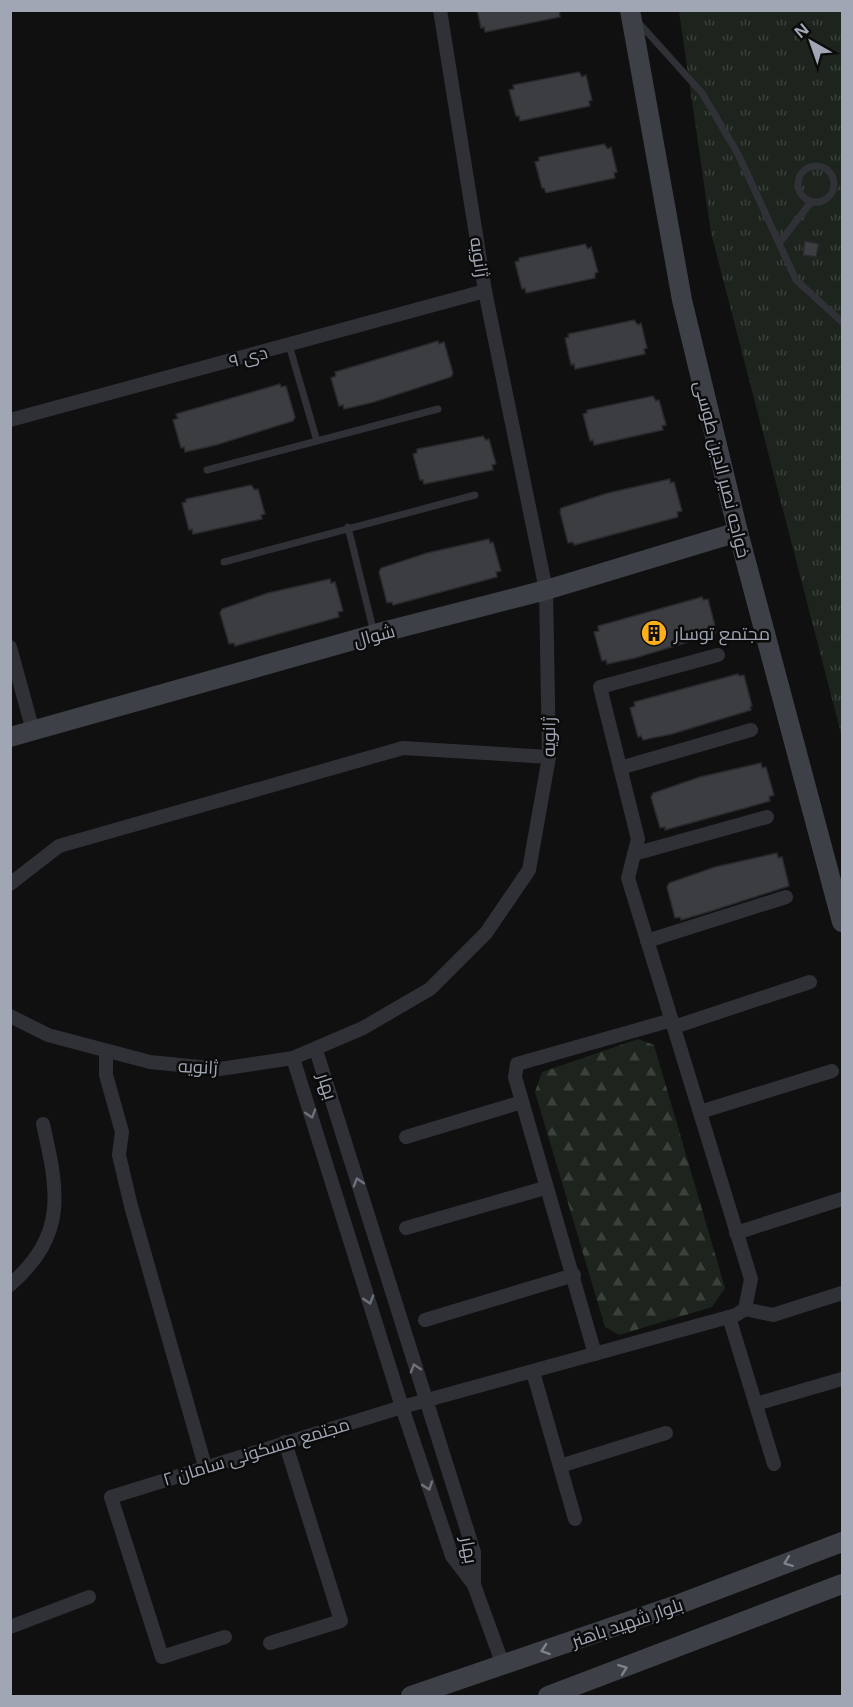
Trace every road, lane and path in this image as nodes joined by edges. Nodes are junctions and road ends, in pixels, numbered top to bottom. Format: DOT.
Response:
graph roads {
  1 [pos="440,10"];
  2 [pos="630,12"];
  3 [pos="811,202"];
  4 [pos="780,242"];
  5 [pos="486,291"];
  6 [pos="843,322"];
  7 [pos="290,345"];
  8 [pos="438,409"];
  9 [pos="10,420"];
  10 [pos="318,441"];
  11 [pos="207,470"];
  12 [pos="475,495"];
  13 [pos="348,527"];
  14 [pos="738,532"];
  15 [pos="224,562"];
  16 [pos="546,590"];
  17 [pos="375,634"];
  18 [pos="10,647"];
  19 [pos="718,655"];
  20 [pos="751,730"];
  21 [pos="33,731"];
  22 [pos="10,737"];
  23 [pos="549,757"];
  24 [pos="620,768"];
  25 [pos="766,817"];
  26 [pos="634,854"];
  27 [pos="10,884"];
  28 [pos="786,897"];
  29 [pos="843,922"];
  30 [pos="647,941"];
  31 [pos="810,982"];
  32 [pos="10,1016"];
  33 [pos="673,1023"];
  34 [pos="316,1050"];
  35 [pos="106,1051"];
  36 [pos="293,1058"];
  37 [pos="832,1071"];
  38 [pos="522,1102"];
  39 [pos="700,1112"];
  40 [pos="43,1124"];
  41 [pos="406,1137"];
  42 [pos="545,1188"];
  43 [pos="843,1199"];
  44 [pos="406,1228"];
  45 [pos="736,1233"];
  46 [pos="574,1275"];
  47 [pos="10,1285"];
  48 [pos="843,1293"];
  49 [pos="746,1309"];
  50 [pos="729,1317"];
  51 [pos="425,1320"];
  52 [pos="595,1354"];
  53 [pos="533,1372"];
  54 [pos="843,1380"];
  55 [pos="426,1402"];
  56 [pos="756,1404"];
  57 [pos="402,1407"];
  58 [pos="666,1433"];
  59 [pos="285,1442"];
  60 [pos="774,1464"];
  61 [pos="205,1466"];
  62 [pos="560,1466"];
  63 [pos="575,1519"];
  64 [pos="843,1542"];
  65 [pos="843,1584"];
  66 [pos="474,1585"];
  67 [pos="89,1597"];
  68 [pos="10,1627"];
  69 [pos="225,1637"];
  70 [pos="270,1643"];
  71 [pos="503,1665"];
  72 [pos="411,1696"];
  73 [pos="548,1696"];
  1 -- 5 [label="street, ژانویه"];
  2 -- 4 [label="lane"];
  2 -- 14 [label="street, خواجه نصیر الدین طوسی"];
  3 -- 3 [label="lane"];
  3 -- 4 [label="lane"];
  4 -- 6 [label="lane"];
  5 -- 7 [label="street, ۹ دی"];
  5 -- 16 [label="street, ژانویه"];
  7 -- 9 [label="street, ۹ دی"];
  7 -- 10 [label="lane"];
  8 -- 10 [label="lane"];
  10 -- 11 [label="lane"];
  12 -- 13 [label="lane"];
  13 -- 15 [label="lane"];
  13 -- 17 [label="lane"];
  14 -- 16 [label="street, شوال"];
  14 -- 29 [label="street, خواجه نصیر الدین طوسی"];
  16 -- 17 [label="street, شوال"];
  16 -- 23 [label="street, ژانویه"];
  17 -- 21 [label="street, شوال"];
  18 -- 21 [label="street"];
  19 -- 24 [label="street"];
  20 -- 24 [label="street"];
  21 -- 22 [label="street, شوال"];
  23 -- 27 [label="street"];
  23 -- 34 [label="street, ژانویه"];
  24 -- 26 [label="street"];
  25 -- 26 [label="street"];
  26 -- 30 [label="street"];
  28 -- 30 [label="street"];
  30 -- 33 [label="street"];
  31 -- 33 [label="street"];
  32 -- 35 [label="street, ژانویه"];
  33 -- 38 [label="street"];
  33 -- 39 [label="street"];
  34 -- 36 [label="street, ژانویه"];
  55 -- 34 [label="street, بهار, one-way"];
  35 -- 36 [label="street, ژانویه"];
  35 -- 61 [label="street"];
  36 -- 57 [label="street, بهار, one-way"];
  37 -- 39 [label="street"];
  38 -- 41 [label="street"];
  38 -- 42 [label="street"];
  39 -- 45 [label="street"];
  40 -- 47 [label="street"];
  42 -- 44 [label="street"];
  42 -- 46 [label="street"];
  43 -- 45 [label="street"];
  45 -- 49 [label="street"];
  46 -- 51 [label="street"];
  46 -- 52 [label="street"];
  48 -- 49 [label="street"];
  49 -- 50 [label="street, مجتمع مسکونی سامان ۲"];
  50 -- 52 [label="street, مجتمع مسکونی سامان ۲"];
  50 -- 56 [label="street"];
  52 -- 53 [label="street, مجتمع مسکونی سامان ۲"];
  53 -- 55 [label="street, مجتمع مسکونی سامان ۲"];
  53 -- 62 [label="street"];
  54 -- 56 [label="street"];
  55 -- 57 [label="street, مجتمع مسکونی سامان ۲"];
  55 -- 66 [label="street, بهار"];
  56 -- 60 [label="street"];
  57 -- 59 [label="street, مجتمع مسکونی سامان ۲"];
  57 -- 66 [label="street, بهار, one-way"];
  58 -- 62 [label="street"];
  59 -- 61 [label="street, مجتمع مسکونی سامان ۲"];
  59 -- 70 [label="street"];
  61 -- 69 [label="street, مجتمع مسکونی سامان ۲"];
  62 -- 63 [label="street"];
  64 -- 71 [label="street, بلوار شهید باهنر, one-way"];
  73 -- 65 [label="street, one-way"];
  66 -- 71 [label="street"];
  67 -- 68 [label="street"];
  71 -- 72 [label="street, بلوار شهید باهنر"];
}
